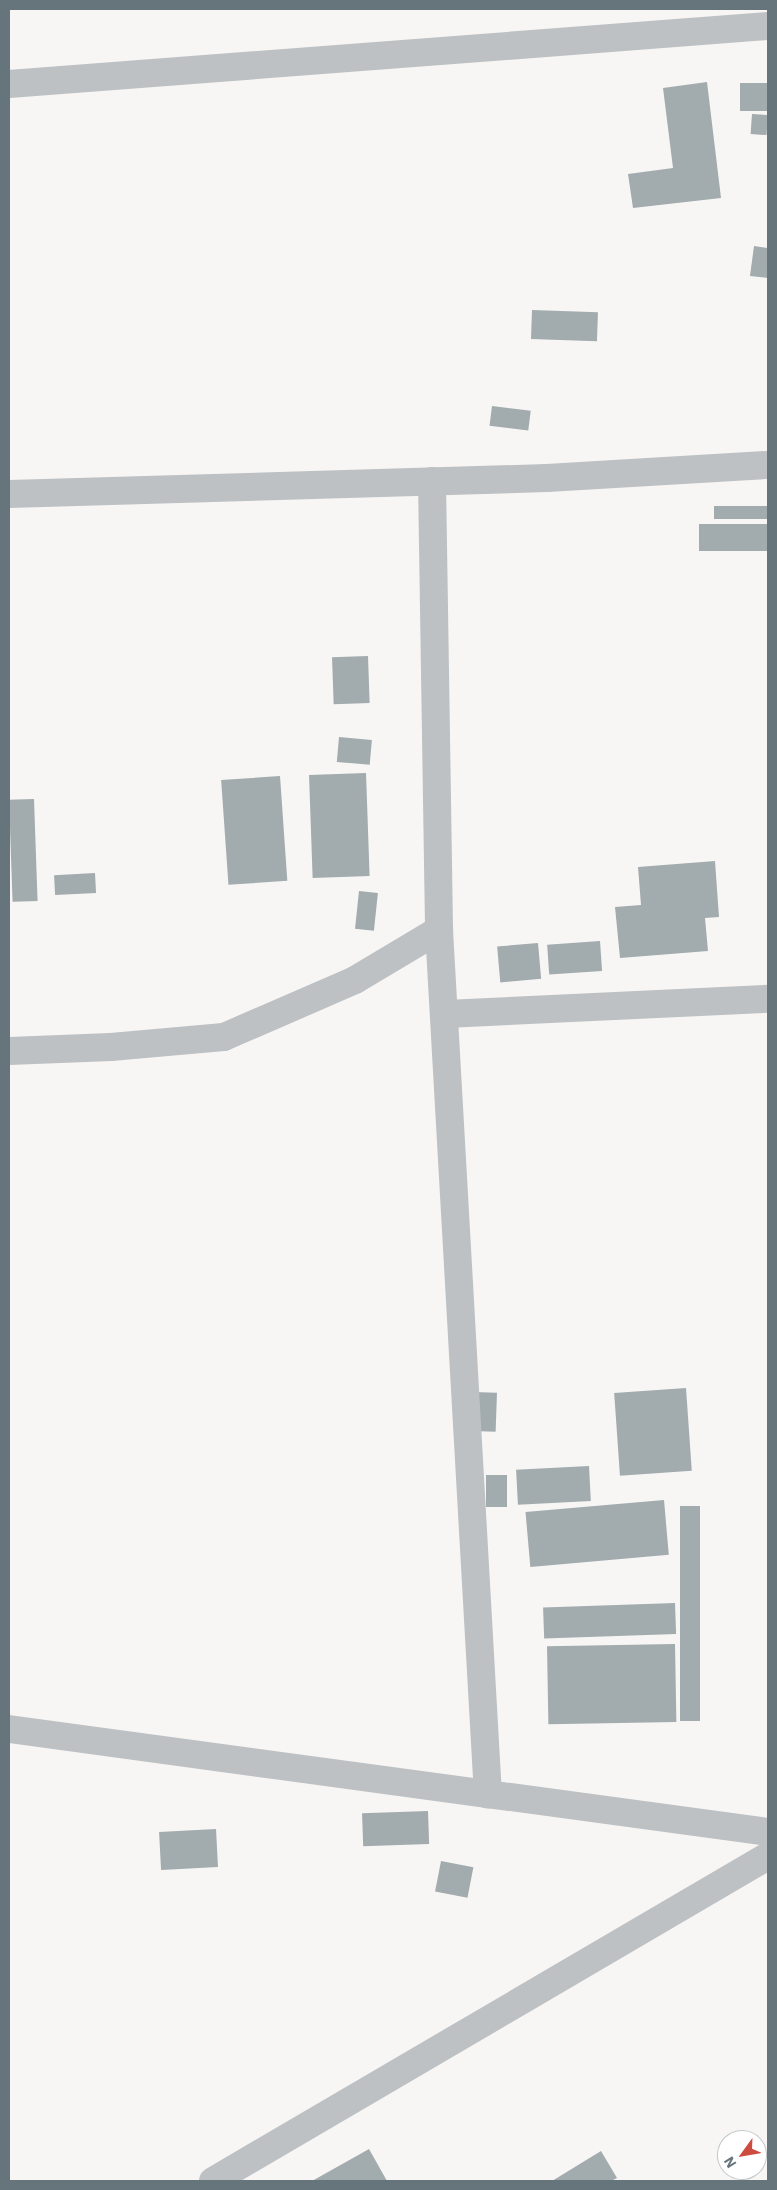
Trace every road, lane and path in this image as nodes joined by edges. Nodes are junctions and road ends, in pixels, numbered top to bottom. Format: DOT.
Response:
graph roads {
  1 [pos="768,26"];
  2 [pos="9,84"];
  3 [pos="768,465"];
  4 [pos="432,481"];
  5 [pos="9,494"];
  6 [pos="439,930"];
  7 [pos="768,999"];
  8 [pos="446,1014"];
  9 [pos="9,1051"];
  10 [pos="12,1736"];
  11 [pos="488,1795"];
  12 [pos="768,1832"];
  13 [pos="768,1856"];
  14 [pos="214,2181"];
  1 -- 2 [label="street"];
  3 -- 4 [label="street"];
  4 -- 5 [label="street"];
  4 -- 6 [label="street"];
  6 -- 8 [label="street"];
  6 -- 9 [label="street"];
  7 -- 8 [label="street"];
  8 -- 11 [label="street"];
  10 -- 11 [label="street"];
  11 -- 12 [label="street"];
  13 -- 14 [label="street"];
}
